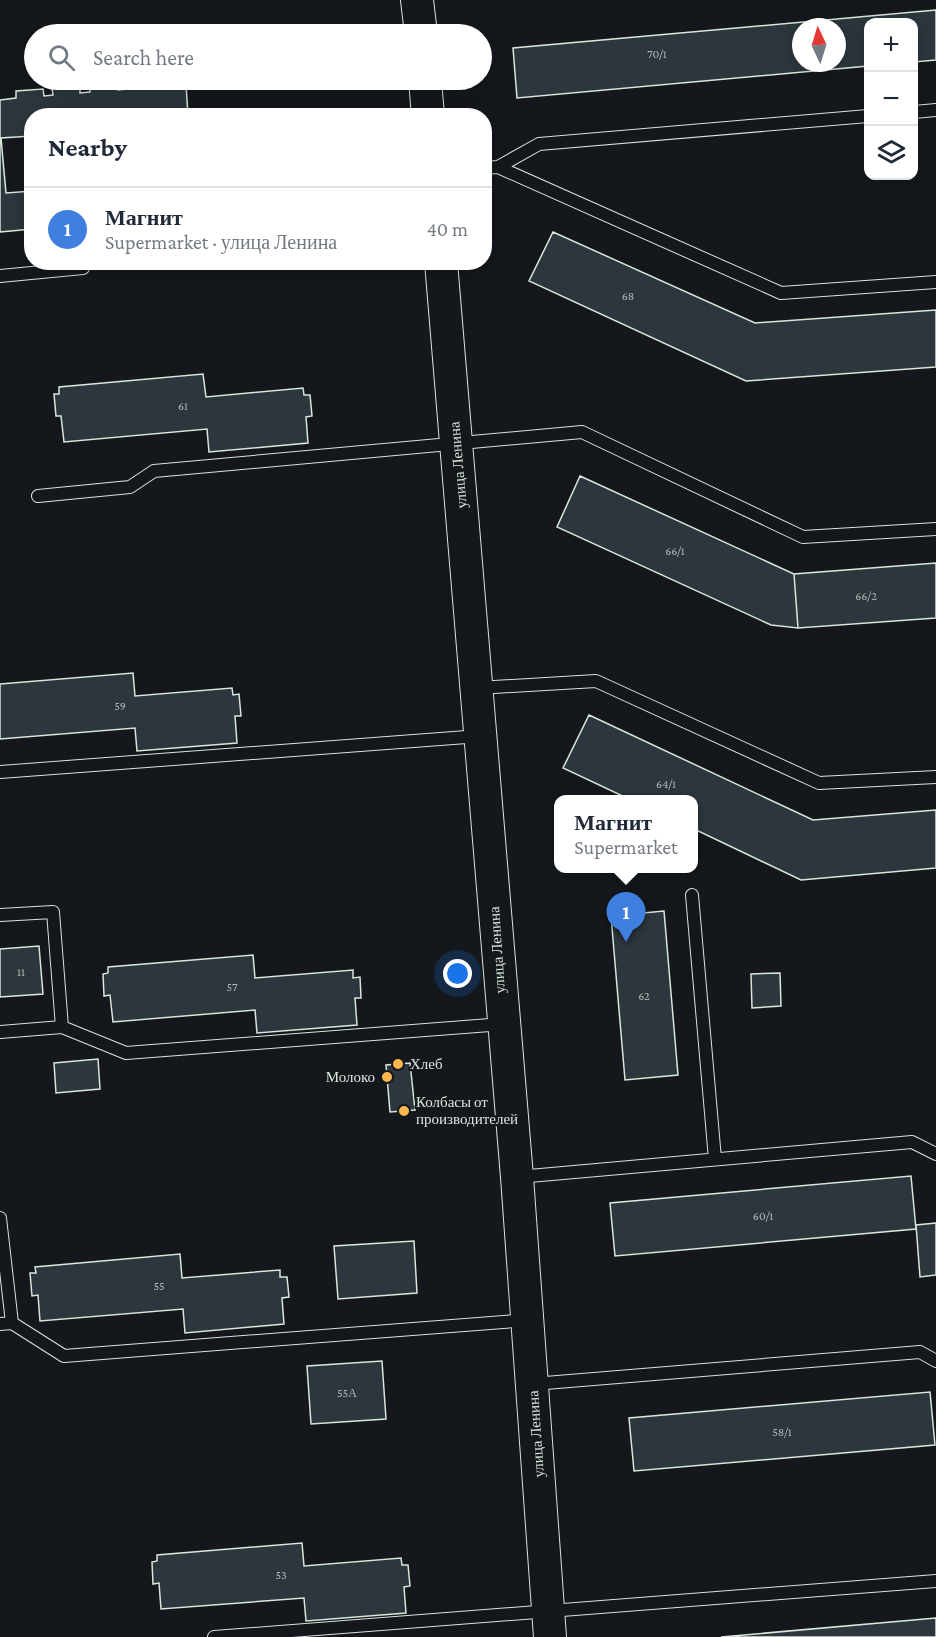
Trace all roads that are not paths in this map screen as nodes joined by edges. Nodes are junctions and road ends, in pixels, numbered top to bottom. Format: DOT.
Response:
graph roads {
  1 [pos="417,0"];
  2 [pos="420,24"];
  3 [pos="426,90"];
  4 [pos="427,108"];
  5 [pos="936,110"];
  6 [pos="918,112"];
  7 [pos="864,116"];
  8 [pos="492,167"];
  9 [pos="498,167"];
  10 [pos="62,270"];
  11 [pos="442,270"];
  12 [pos="0,276"];
  13 [pos="936,282"];
  14 [pos="456,442"];
  15 [pos="38,496"];
  16 [pos="936,529"];
  17 [pos="477,688"];
  18 [pos="481,736"];
  19 [pos="0,772"];
  20 [pos="936,777"];
  21 [pos="692,895"];
  22 [pos="0,915"];
  23 [pos="503,1024"];
  24 [pos="62,1027"];
  25 [pos="0,1032"];
  26 [pos="936,1154"];
  27 [pos="715,1159"];
  28 [pos="517,1177"];
  29 [pos="0,1218"];
  30 [pos="528,1320"];
  31 [pos="6,1324"];
  32 [pos="936,1361"];
  33 [pos="532,1384"];
  34 [pos="936,1581"];
  35 [pos="549,1624"];
  36 [pos="214,1637"];
  1 -- 2 [label="street"];
  3 -- 4 [label="street"];
  5 -- 6 [label="lane"];
  7 -- 9 [label="lane"];
  8 -- 9 [label="lane"];
  9 -- 13 [label="lane"];
  10 -- 12 [label="lane"];
  11 -- 14 [label="street, улица Ленина"];
  14 -- 15 [label="lane"];
  14 -- 16 [label="lane"];
  14 -- 17 [label="street, улица Ленина"];
  17 -- 18 [label="street, улица Ленина"];
  17 -- 20 [label="lane"];
  18 -- 19 [label="lane"];
  18 -- 23 [label="street, улица Ленина"];
  21 -- 27 [label="lane"];
  22 -- 24 [label="lane"];
  23 -- 24 [label="lane"];
  23 -- 28 [label="street, улица Ленина"];
  24 -- 25 [label="lane"];
  26 -- 27 [label="lane"];
  27 -- 28 [label="lane"];
  28 -- 30 [label="street, улица Ленина"];
  29 -- 31 [label="lane"];
  30 -- 31 [label="lane"];
  30 -- 33 [label="street, улица Ленина"];
  32 -- 33 [label="lane"];
  33 -- 35 [label="street, улица Ленина"];
  34 -- 35 [label="lane"];
  35 -- 36 [label="lane"];
}
